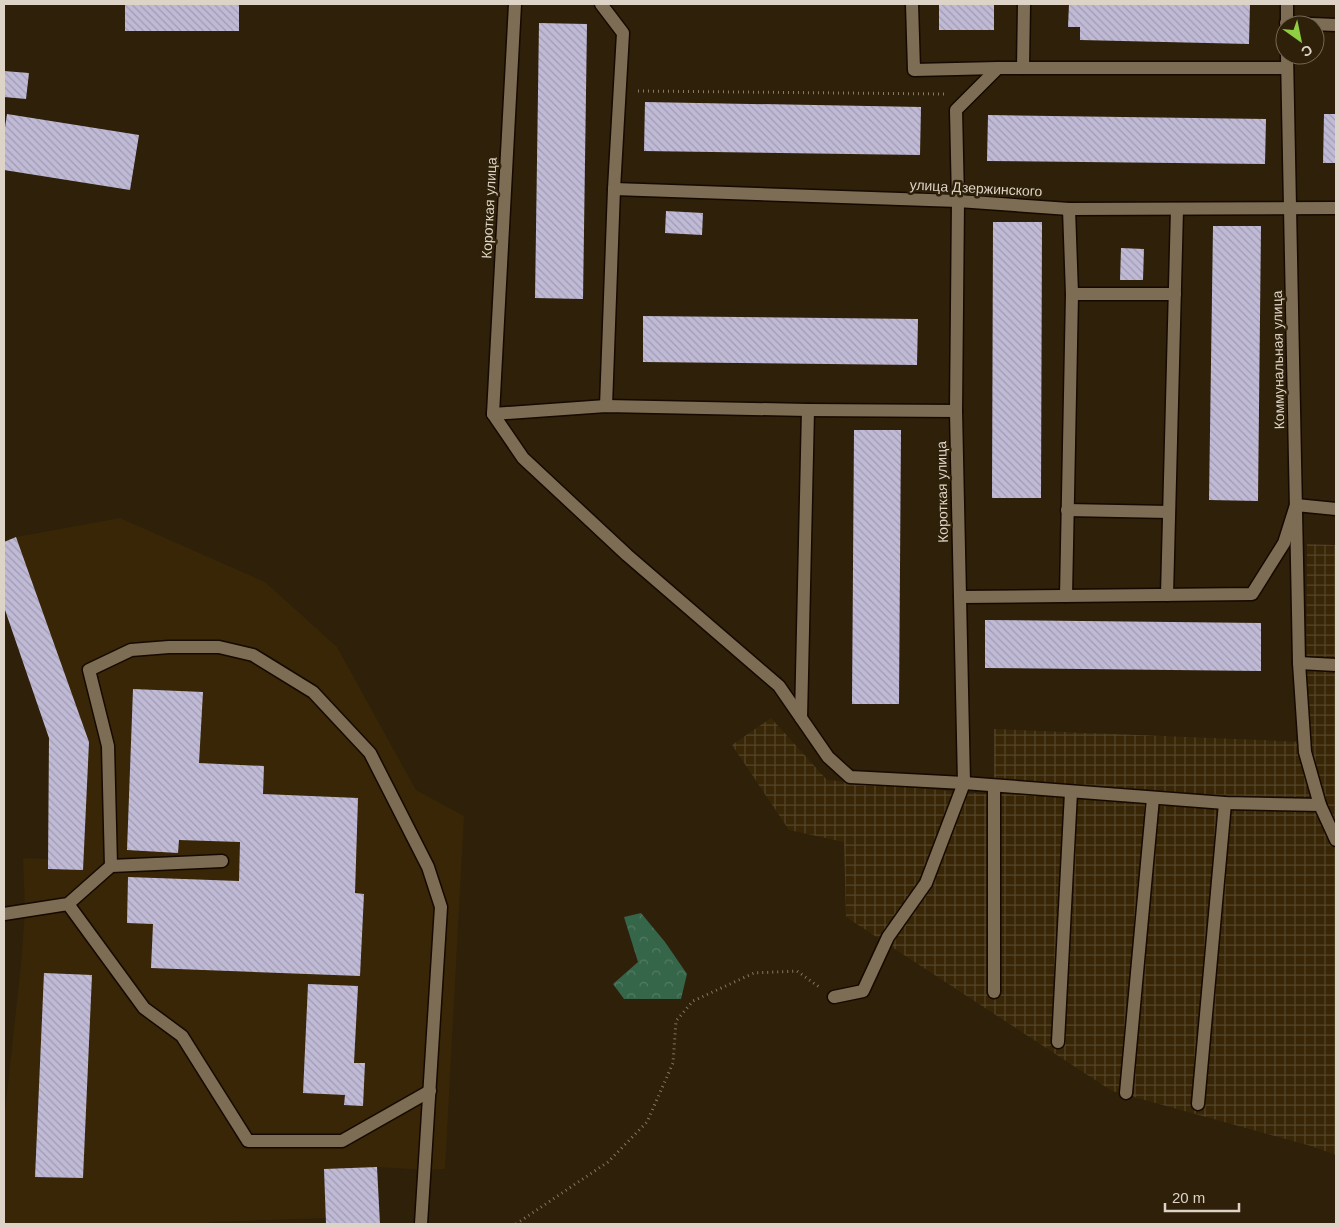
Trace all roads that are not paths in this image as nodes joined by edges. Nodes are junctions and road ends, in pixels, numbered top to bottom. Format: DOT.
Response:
graph roads {
  1 [pos="515,4"];
  2 [pos="601,4"];
  3 [pos="912,4"];
  4 [pos="1024,4"];
  5 [pos="1275,61"];
  6 [pos="1287,65"];
  7 [pos="998,68"];
  8 [pos="1023,68"];
  9 [pos="614,189"];
  10 [pos="958,201"];
  11 [pos="1336,208"];
  12 [pos="1068,209"];
  13 [pos="1177,209"];
  14 [pos="1290,210"];
  15 [pos="1072,294"];
  16 [pos="1175,294"];
  17 [pos="606,406"];
  18 [pos="808,410"];
  19 [pos="956,411"];
  20 [pos="492,414"];
  21 [pos="1296,505"];
  22 [pos="1067,510"];
  23 [pos="1336,510"];
  24 [pos="1169,512"];
  25 [pos="1167,595"];
  26 [pos="1066,596"];
  27 [pos="960,597"];
  28 [pos="1299,664"];
  29 [pos="1336,665"];
  30 [pos="801,718"];
  31 [pos="964,784"];
  32 [pos="994,786"];
  33 [pos="1071,792"];
  34 [pos="1153,798"];
  35 [pos="1225,803"];
  36 [pos="1320,805"];
  37 [pos="1336,840"];
  38 [pos="222,861"];
  39 [pos="111,866"];
  40 [pos="68,904"];
  41 [pos="4,914"];
  42 [pos="994,992"];
  43 [pos="834,997"];
  44 [pos="1058,1042"];
  45 [pos="430,1091"];
  46 [pos="1126,1093"];
  47 [pos="1198,1104"];
  48 [pos="421,1224"];
  1 -- 20 [label="street, Короткая улица"];
  2 -- 9 [label="street"];
  3 -- 7 [label="street"];
  4 -- 8 [label="street"];
  5 -- 8 [label="street"];
  6 -- 14 [label="street, Коммунальная улица"];
  7 -- 8 [label="street"];
  7 -- 10 [label="street, Короткая улица"];
  9 -- 10 [label="street, улица Дзержинского"];
  9 -- 17 [label="street"];
  10 -- 12 [label="street, улица Дзержинского"];
  10 -- 19 [label="street, Короткая улица"];
  11 -- 14 [label="street, улица Дзержинского"];
  12 -- 13 [label="street, улица Дзержинского"];
  12 -- 15 [label="street"];
  13 -- 14 [label="street, улица Дзержинского"];
  13 -- 16 [label="street"];
  14 -- 21 [label="street, Коммунальная улица"];
  15 -- 16 [label="street"];
  15 -- 22 [label="street"];
  16 -- 24 [label="street"];
  17 -- 18 [label="street"];
  17 -- 20 [label="street"];
  18 -- 19 [label="street"];
  18 -- 30 [label="street"];
  19 -- 27 [label="street, Короткая улица"];
  20 -- 30 [label="street"];
  21 -- 23 [label="street"];
  21 -- 25 [label="street"];
  21 -- 28 [label="street, Коммунальная улица"];
  22 -- 24 [label="street"];
  22 -- 26 [label="street"];
  24 -- 25 [label="street"];
  25 -- 26 [label="street"];
  26 -- 27 [label="street"];
  27 -- 31 [label="street, Короткая улица"];
  28 -- 29 [label="street"];
  28 -- 36 [label="street, Коммунальная улица"];
  30 -- 31 [label="street"];
  31 -- 32 [label="street"];
  31 -- 43 [label="street"];
  32 -- 33 [label="street"];
  32 -- 42 [label="street"];
  33 -- 34 [label="street"];
  33 -- 44 [label="street"];
  34 -- 35 [label="street"];
  34 -- 46 [label="street"];
  35 -- 36 [label="street"];
  35 -- 47 [label="street"];
  36 -- 37 [label="street, Коммунальная улица"];
  38 -- 39 [label="street"];
  39 -- 40 [label="street"];
  39 -- 45 [label="street"];
  40 -- 41 [label="street"];
  40 -- 45 [label="street"];
  45 -- 48 [label="street"];
}
